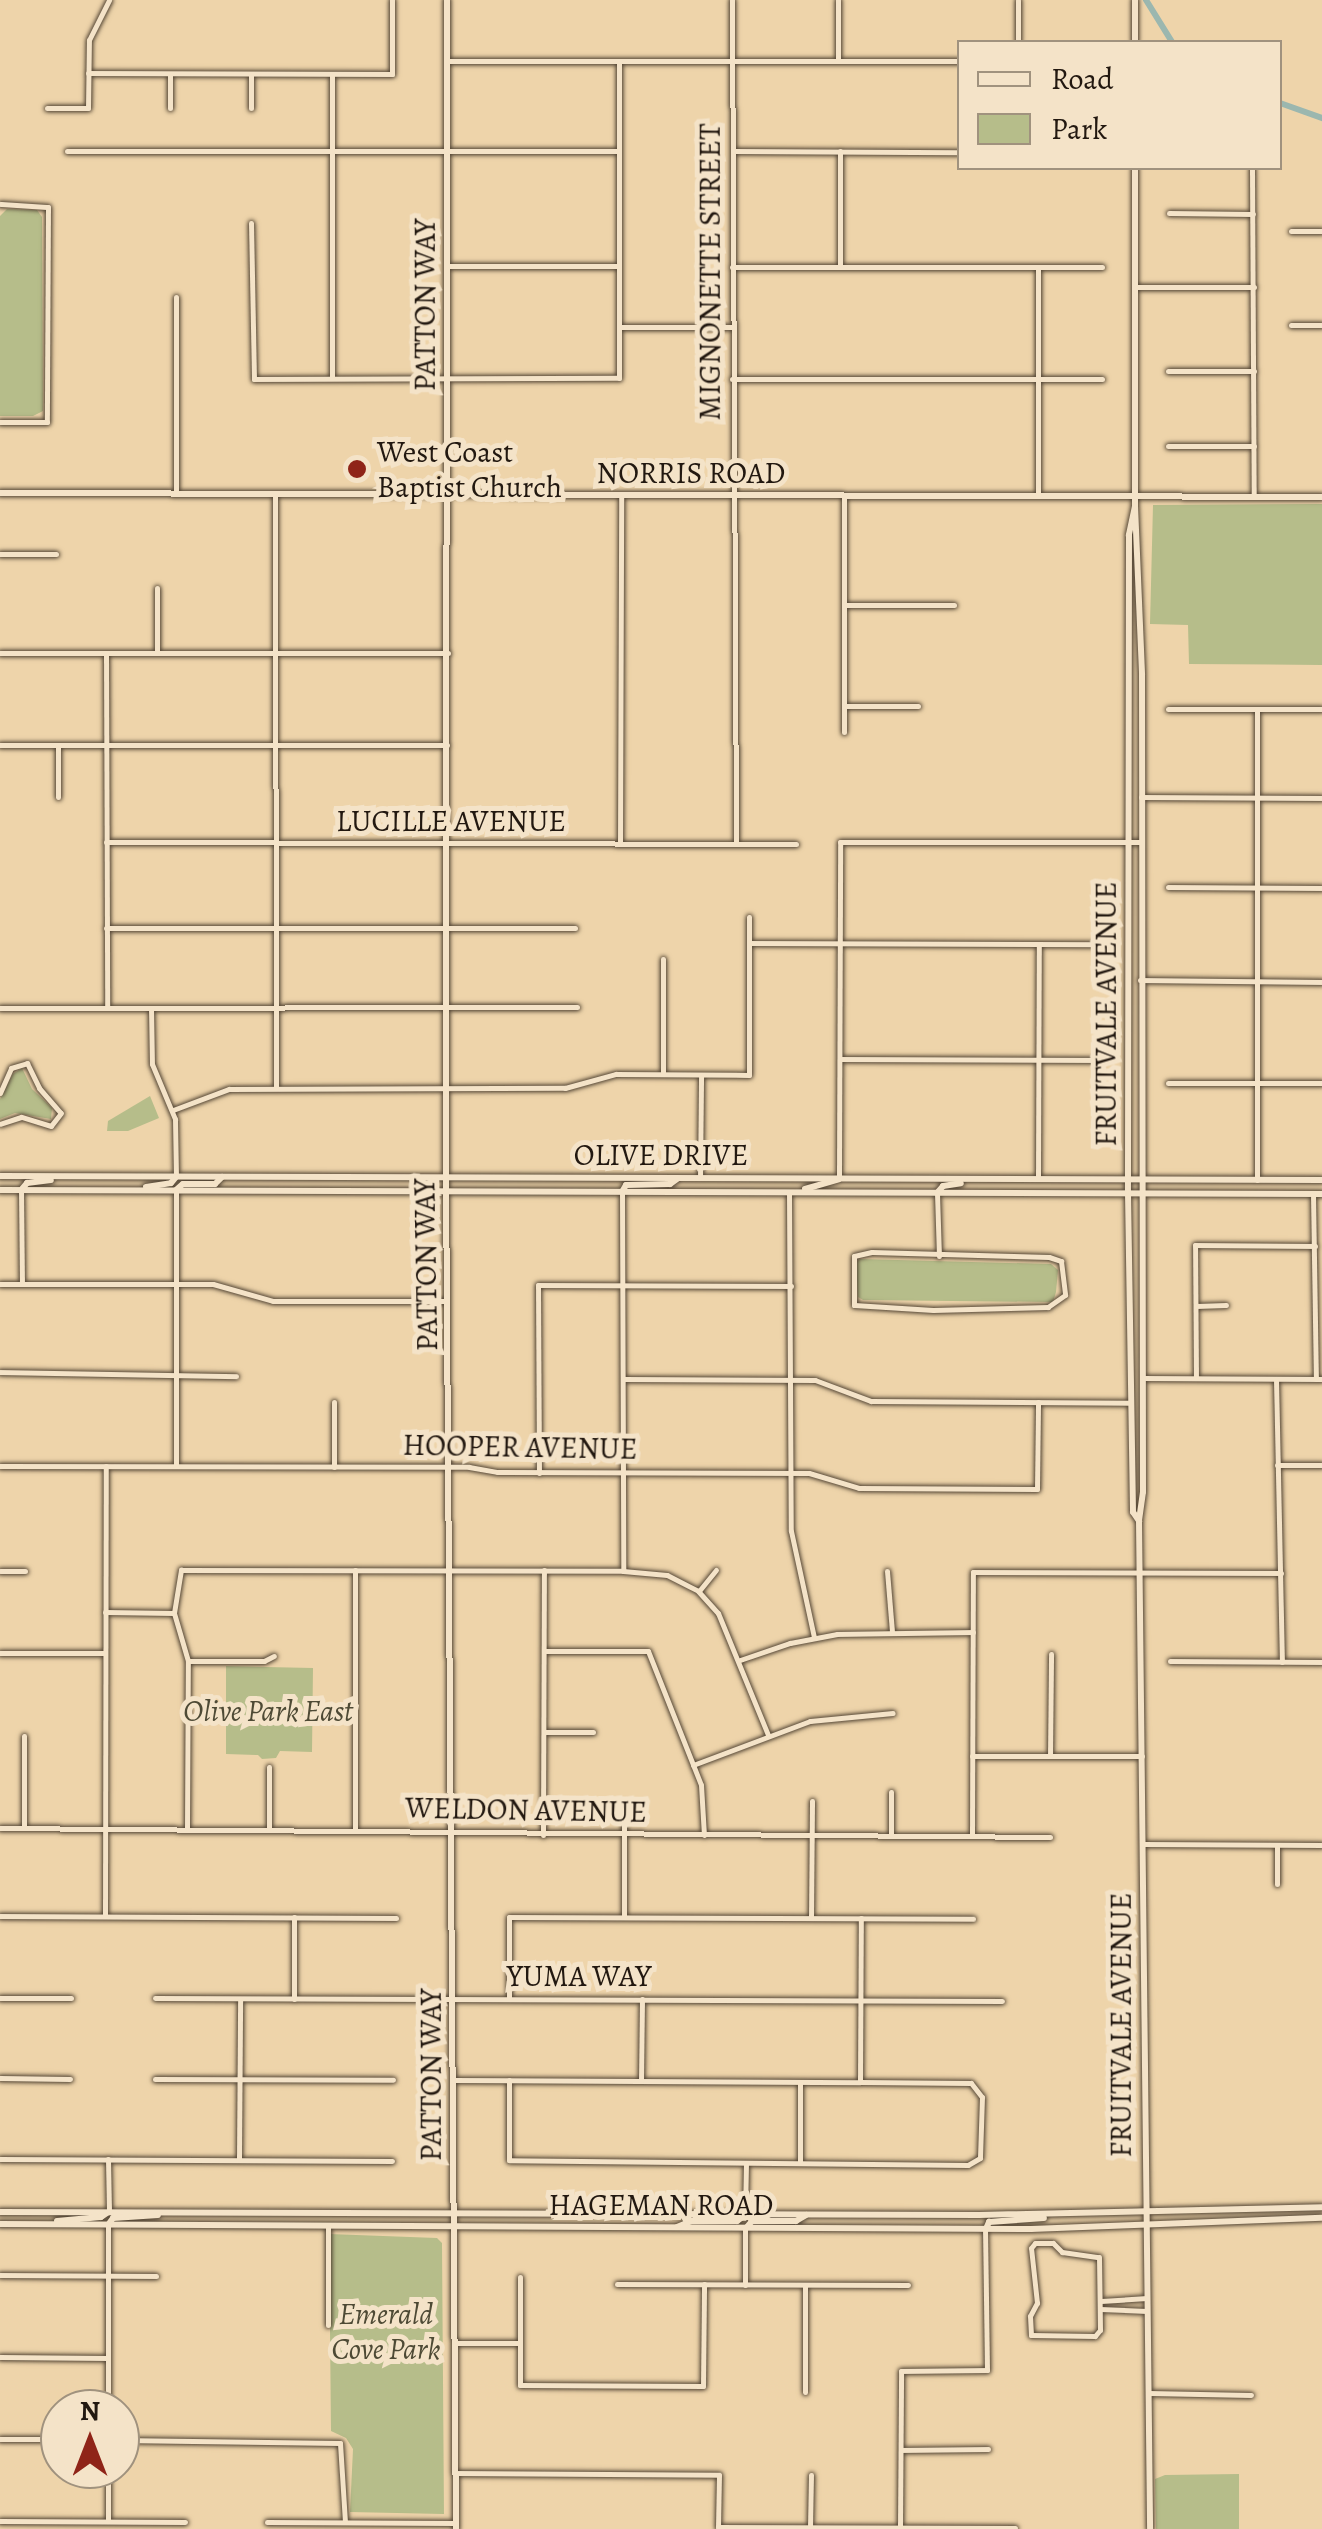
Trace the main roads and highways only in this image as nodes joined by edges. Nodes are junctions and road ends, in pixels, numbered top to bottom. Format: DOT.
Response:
graph roads {
  1 [pos="447,0"];
  2 [pos="1135,0"];
  3 [pos="1135,40"];
  4 [pos="1135,170"];
  5 [pos="0,493"];
  6 [pos="448,494"];
  7 [pos="1136,496"];
  8 [pos="1322,497"];
  9 [pos="1135,506"];
  10 [pos="1141,644"];
  11 [pos="1129,645"];
  12 [pos="0,1176"];
  13 [pos="72,1176"];
  14 [pos="176,1176"];
  15 [pos="223,1177"];
  16 [pos="446,1178"];
  17 [pos="678,1178"];
  18 [pos="1128,1178"];
  19 [pos="1140,1178"];
  20 [pos="839,1180"];
  21 [pos="982,1180"];
  22 [pos="1322,1180"];
  23 [pos="0,1190"];
  24 [pos="21,1190"];
  25 [pos="126,1190"];
  26 [pos="176,1190"];
  27 [pos="447,1191"];
  28 [pos="622,1192"];
  29 [pos="789,1192"];
  30 [pos="937,1193"];
  31 [pos="1128,1194"];
  32 [pos="1140,1194"];
  33 [pos="1318,1194"];
  34 [pos="1131,1402"];
  35 [pos="1142,1433"];
  36 [pos="1139,1521"];
  37 [pos="1322,2207"];
  38 [pos="1289,2208"];
  39 [pos="109,2211"];
  40 [pos="0,2212"];
  41 [pos="164,2212"];
  42 [pos="454,2212"];
  43 [pos="1145,2212"];
  44 [pos="745,2215"];
  45 [pos="807,2215"];
  46 [pos="1055,2215"];
  47 [pos="1322,2218"];
  48 [pos="1228,2222"];
  49 [pos="0,2224"];
  50 [pos="40,2224"];
  51 [pos="108,2225"];
  52 [pos="1145,2226"];
  53 [pos="454,2227"];
  54 [pos="676,2228"];
  55 [pos="745,2228"];
  56 [pos="986,2230"];
  57 [pos="456,2526"];
  58 [pos="1150,2529"];
  1 -- 6 [label="main road, PATTON WAY"];
  2 -- 3 [label="main road"];
  4 -- 7 [label="main road, FRUITVALE AVENUE"];
  5 -- 6 [label="main road, NORRIS ROAD"];
  6 -- 7 [label="main road, NORRIS ROAD"];
  6 -- 16 [label="main road, PATTON WAY"];
  7 -- 8 [label="main road, NORRIS ROAD"];
  7 -- 9 [label="main road, FRUITVALE AVENUE"];
  9 -- 10 [label="main road, FRUITVALE AVENUE"];
  9 -- 11 [label="main road, FRUITVALE AVENUE"];
  10 -- 11 [label="main road"];
  10 -- 19 [label="main road, FRUITVALE AVENUE"];
  11 -- 18 [label="main road, FRUITVALE AVENUE"];
  12 -- 13 [label="main road, OLIVE DRIVE"];
  13 -- 14 [label="main road, OLIVE DRIVE"];
  13 -- 24 [label="main road"];
  14 -- 15 [label="main road, OLIVE DRIVE"];
  14 -- 25 [label="main road"];
  15 -- 16 [label="main road, OLIVE DRIVE"];
  15 -- 26 [label="main road"];
  16 -- 17 [label="main road, OLIVE DRIVE"];
  16 -- 27 [label="main road, PATTON WAY"];
  17 -- 20 [label="main road, OLIVE DRIVE"];
  17 -- 28 [label="main road"];
  18 -- 19 [label="main road, OLIVE DRIVE"];
  18 -- 21 [label="main road, OLIVE DRIVE"];
  18 -- 31 [label="main road, FRUITVALE AVENUE"];
  19 -- 22 [label="main road, OLIVE DRIVE"];
  19 -- 32 [label="main road, FRUITVALE AVENUE"];
  20 -- 21 [label="main road, OLIVE DRIVE"];
  20 -- 29 [label="main road"];
  21 -- 30 [label="main road"];
  23 -- 24 [label="main road, OLIVE DRIVE"];
  24 -- 25 [label="main road, OLIVE DRIVE"];
  25 -- 26 [label="main road, OLIVE DRIVE"];
  26 -- 27 [label="main road, OLIVE DRIVE"];
  27 -- 28 [label="main road, OLIVE DRIVE"];
  27 -- 42 [label="main road, PATTON WAY"];
  28 -- 29 [label="main road, OLIVE DRIVE"];
  29 -- 30 [label="main road, OLIVE DRIVE"];
  30 -- 31 [label="main road, OLIVE DRIVE"];
  31 -- 32 [label="main road, OLIVE DRIVE"];
  31 -- 34 [label="main road, FRUITVALE AVENUE"];
  32 -- 33 [label="main road, OLIVE DRIVE"];
  32 -- 35 [label="main road, FRUITVALE AVENUE"];
  34 -- 35 [label="main road"];
  34 -- 36 [label="main road, FRUITVALE AVENUE"];
  35 -- 36 [label="main road, FRUITVALE AVENUE"];
  36 -- 43 [label="main road, FRUITVALE AVENUE"];
  37 -- 38 [label="main road, HAGEMAN ROAD"];
  38 -- 43 [label="main road, HAGEMAN ROAD"];
  38 -- 48 [label="main road"];
  39 -- 40 [label="main road, HAGEMAN ROAD"];
  39 -- 41 [label="main road, HAGEMAN ROAD"];
  39 -- 50 [label="main road"];
  41 -- 42 [label="main road, HAGEMAN ROAD"];
  41 -- 51 [label="main road"];
  42 -- 44 [label="main road, HAGEMAN ROAD"];
  42 -- 53 [label="main road, PATTON WAY"];
  43 -- 46 [label="main road, HAGEMAN ROAD"];
  43 -- 52 [label="main road, FRUITVALE AVENUE"];
  44 -- 45 [label="main road, HAGEMAN ROAD"];
  44 -- 54 [label="main road"];
  45 -- 46 [label="main road, HAGEMAN ROAD"];
  45 -- 55 [label="main road"];
  46 -- 56 [label="main road"];
  47 -- 48 [label="main road, HAGEMAN ROAD"];
  48 -- 52 [label="main road, HAGEMAN ROAD"];
  49 -- 50 [label="main road, HAGEMAN ROAD"];
  50 -- 51 [label="main road, HAGEMAN ROAD"];
  51 -- 53 [label="main road, HAGEMAN ROAD"];
  52 -- 56 [label="main road, HAGEMAN ROAD"];
  52 -- 58 [label="main road, FRUITVALE AVENUE"];
  53 -- 54 [label="main road, HAGEMAN ROAD"];
  53 -- 57 [label="main road, PATTON WAY"];
  54 -- 55 [label="main road, HAGEMAN ROAD"];
  55 -- 56 [label="main road, HAGEMAN ROAD"];
}
